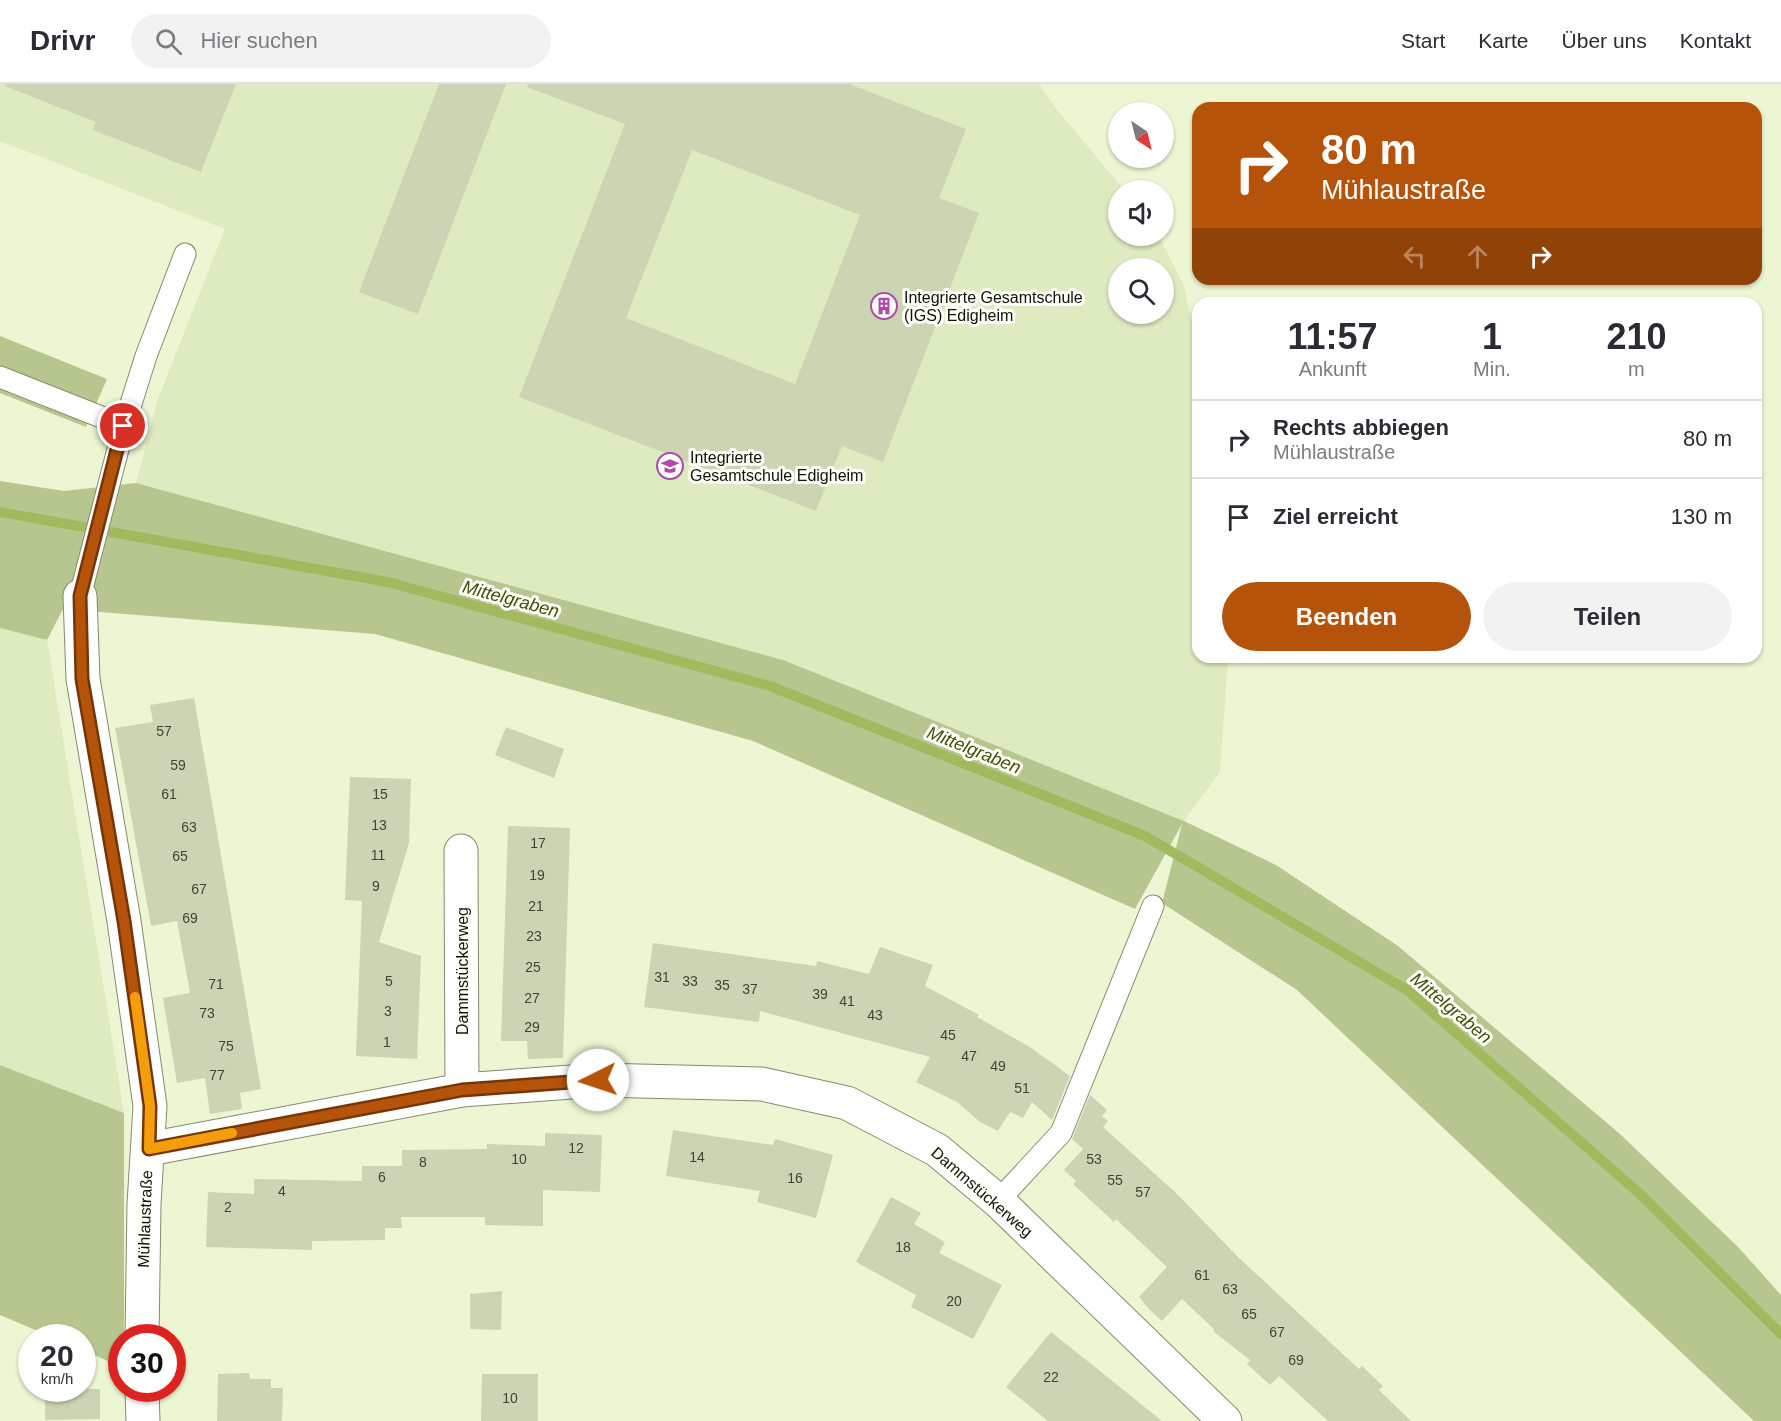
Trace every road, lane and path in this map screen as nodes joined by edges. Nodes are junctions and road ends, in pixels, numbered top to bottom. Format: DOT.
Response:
graph roads {
  1 [pos="185,254"];
  2 [pos="0,377"];
  3 [pos="123,426"];
  4 [pos="84,581"];
  5 [pos="461,851"];
  6 [pos="1153,906"];
  7 [pos="462,1090"];
  8 [pos="149,1149"];
  9 [pos="998,1201"];
  10 [pos="142,1324"];
  11 [pos="142,1402"];
  12 [pos="143,1421"];
  13 [pos="1226,1421"];
  1 -- 3 [label="lane, Mühlaustraße"];
  2 -- 3 [label="lane"];
  3 -- 4 [label="lane, Mühlaustraße"];
  4 -- 8 [label="street, Mühlaustraße"];
  5 -- 7 [label="street, Dammstückerweg"];
  6 -- 9 [label="lane"];
  7 -- 8 [label="street, Dammstückerweg"];
  7 -- 9 [label="street, Dammstückerweg"];
  8 -- 10 [label="street, Mühlaustraße"];
  9 -- 13 [label="street, Dammstückerweg"];
  11 -- 12 [label="street"];
}
